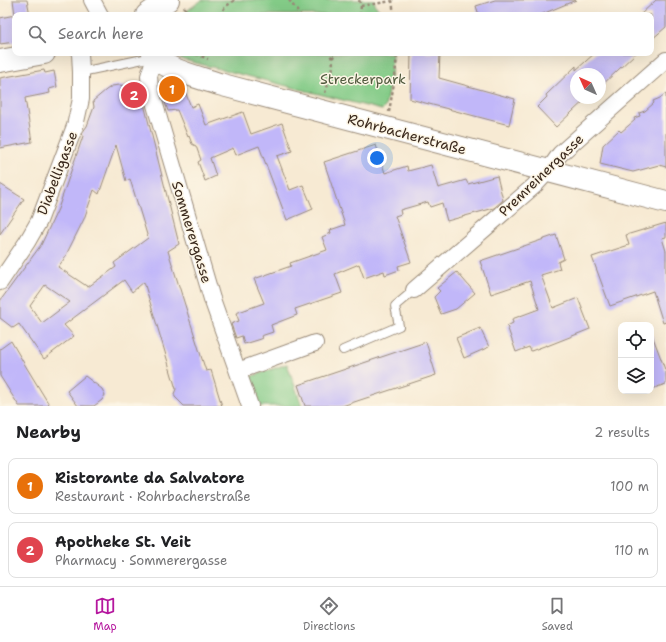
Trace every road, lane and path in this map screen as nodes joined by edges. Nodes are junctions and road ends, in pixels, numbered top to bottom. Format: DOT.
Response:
graph roads {
  1 [pos="92,0"];
  2 [pos="235,0"];
  3 [pos="289,0"];
  4 [pos="359,0"];
  5 [pos="392,0"];
  6 [pos="176,4"];
  7 [pos="361,6"];
  8 [pos="98,12"];
  9 [pos="155,12"];
  10 [pos="186,12"];
  11 [pos="222,12"];
  12 [pos="298,12"];
  13 [pos="360,12"];
  14 [pos="394,12"];
  15 [pos="28,56"];
  16 [pos="80,56"];
  17 [pos="150,56"];
  18 [pos="154,56"];
  19 [pos="155,56"];
  20 [pos="202,56"];
  21 [pos="396,56"];
  22 [pos="208,58"];
  23 [pos="332,58"];
  24 [pos="666,60"];
  25 [pos="0,61"];
  26 [pos="81,72"];
  27 [pos="324,97"];
  28 [pos="388,114"];
  29 [pos="548,171"];
  30 [pos="666,202"];
  31 [pos="0,282"];
  32 [pos="414,290"];
  33 [pos="315,343"];
  34 [pos="343,350"];
  35 [pos="238,371"];
  36 [pos="250,406"];
  1 -- 8 [label="street"];
  2 -- 11 [label="path"];
  3 -- 12 [label="path"];
  4 -- 7 [label="path"];
  5 -- 7 [label="path"];
  5 -- 14 [label="path"];
  6 -- 9 [label="street"];
  6 -- 10 [label="path"];
  7 -- 13 [label="path"];
  15 -- 25 [label="street"];
  16 -- 26 [label="street, Diabelligasse"];
  17 -- 26 [label="lane"];
  18 -- 35 [label="street, Sommerergasse"];
  19 -- 29 [label="street, Rohrbacherstraße"];
  20 -- 22 [label="path"];
  21 -- 28 [label="path"];
  23 -- 27 [label="path"];
  24 -- 29 [label="street, Premreinergasse"];
  26 -- 31 [label="street, Diabelligasse"];
  29 -- 30 [label="street, Rohrbacherstraße"];
  29 -- 32 [label="street, Premreinergasse"];
  32 -- 34 [label="lane"];
  33 -- 35 [label="street"];
  35 -- 36 [label="street, Sommerergasse"];
}
